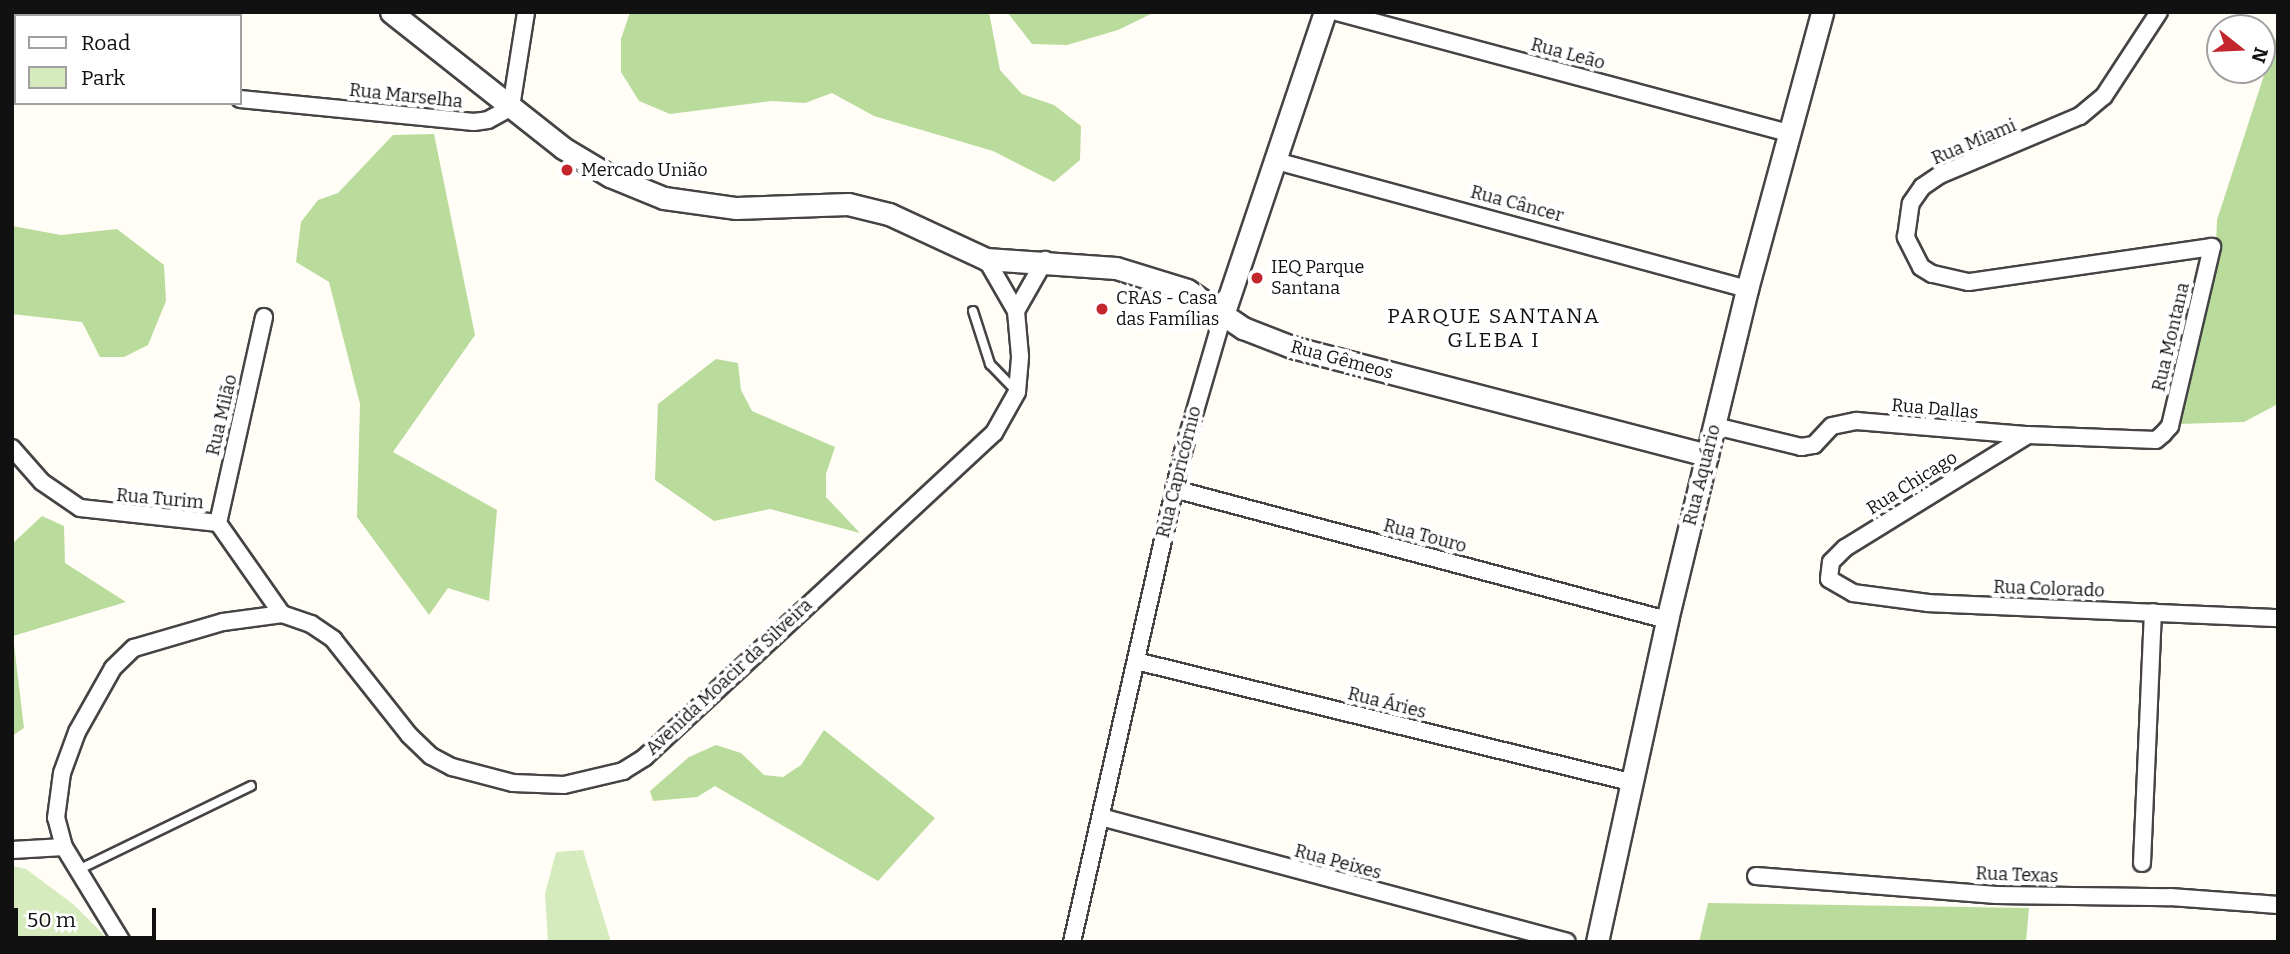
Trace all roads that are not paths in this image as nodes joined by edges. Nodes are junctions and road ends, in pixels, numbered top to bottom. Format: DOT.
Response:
graph roads {
  1 [pos="391,12"];
  2 [pos="526,12"];
  3 [pos="1325,12"];
  4 [pos="1337,12"];
  5 [pos="1822,12"];
  6 [pos="2159,12"];
  7 [pos="242,99"];
  8 [pos="511,107"];
  9 [pos="1789,133"];
  10 [pos="1276,161"];
  11 [pos="2212,247"];
  12 [pos="986,260"];
  13 [pos="1045,260"];
  14 [pos="1748,289"];
  15 [pos="1016,311"];
  16 [pos="973,312"];
  17 [pos="1223,315"];
  18 [pos="264,317"];
  19 [pos="1017,392"];
  20 [pos="1715,426"];
  21 [pos="2163,434"];
  22 [pos="2028,435"];
  23 [pos="12,449"];
  24 [pos="1707,454"];
  25 [pos="1174,489"];
  26 [pos="218,523"];
  27 [pos="1827,574"];
  28 [pos="2152,612"];
  29 [pos="282,614"];
  30 [pos="2278,618"];
  31 [pos="1667,620"];
  32 [pos="1136,662"];
  33 [pos="1630,782"];
  34 [pos="251,786"];
  35 [pos="1101,817"];
  36 [pos="64,847"];
  37 [pos="12,850"];
  38 [pos="2142,863"];
  39 [pos="80,869"];
  40 [pos="1756,876"];
  41 [pos="2278,905"];
  42 [pos="122,942"];
  43 [pos="1072,942"];
  44 [pos="1566,942"];
  45 [pos="1597,942"];
  1 -- 8 [label="street"];
  2 -- 8 [label="street"];
  3 -- 10 [label="street, Rua Capricórnio"];
  4 -- 9 [label="street, Rua Leão"];
  5 -- 9 [label="street, Rua Aquário"];
  6 -- 11 [label="street, Rua Miami"];
  7 -- 8 [label="street, Rua Marselha"];
  8 -- 12 [label="street"];
  9 -- 14 [label="street, Rua Aquário"];
  10 -- 14 [label="street, Rua Câncer"];
  10 -- 17 [label="street, Rua Capricórnio"];
  11 -- 21 [label="street, Rua Montana"];
  12 -- 13 [label="street, Rua Gêmeos"];
  12 -- 15 [label="street, Avenida Moacir da Silveira"];
  13 -- 15 [label="street"];
  13 -- 17 [label="street, Rua Gêmeos"];
  14 -- 20 [label="street, Rua Aquário"];
  15 -- 19 [label="street, Avenida Moacir da Silveira"];
  16 -- 19 [label="lane"];
  17 -- 24 [label="street, Rua Gêmeos"];
  17 -- 25 [label="street, Rua Capricórnio"];
  18 -- 26 [label="street, Rua Milão"];
  19 -- 29 [label="street, Avenida Moacir da Silveira"];
  20 -- 22 [label="street, Rua Dallas"];
  20 -- 24 [label="street, Rua Aquário"];
  21 -- 22 [label="street, Rua Dallas"];
  22 -- 27 [label="street, Rua Chicago"];
  23 -- 26 [label="street, Rua Turim"];
  24 -- 31 [label="street, Rua Aquário"];
  25 -- 31 [label="street, Rua Touro"];
  25 -- 32 [label="street, Rua Capricórnio"];
  26 -- 29 [label="street, Rua Turim"];
  27 -- 28 [label="street, Rua Colorado"];
  28 -- 30 [label="street, Rua Colorado"];
  28 -- 38 [label="street"];
  29 -- 36 [label="street, Avenida Moacir da Silveira"];
  31 -- 33 [label="street, Rua Aquário"];
  32 -- 33 [label="street, Rua Áries"];
  32 -- 35 [label="street, Rua Capricórnio"];
  33 -- 45 [label="street, Rua Aquário"];
  34 -- 39 [label="lane"];
  35 -- 43 [label="street, Rua Capricórnio"];
  35 -- 44 [label="street, Rua Peixes"];
  36 -- 37 [label="street"];
  36 -- 39 [label="street, Avenida Moacir da Silveira"];
  39 -- 42 [label="street, Avenida Moacir da Silveira"];
  40 -- 41 [label="street, Rua Texas"];
}
